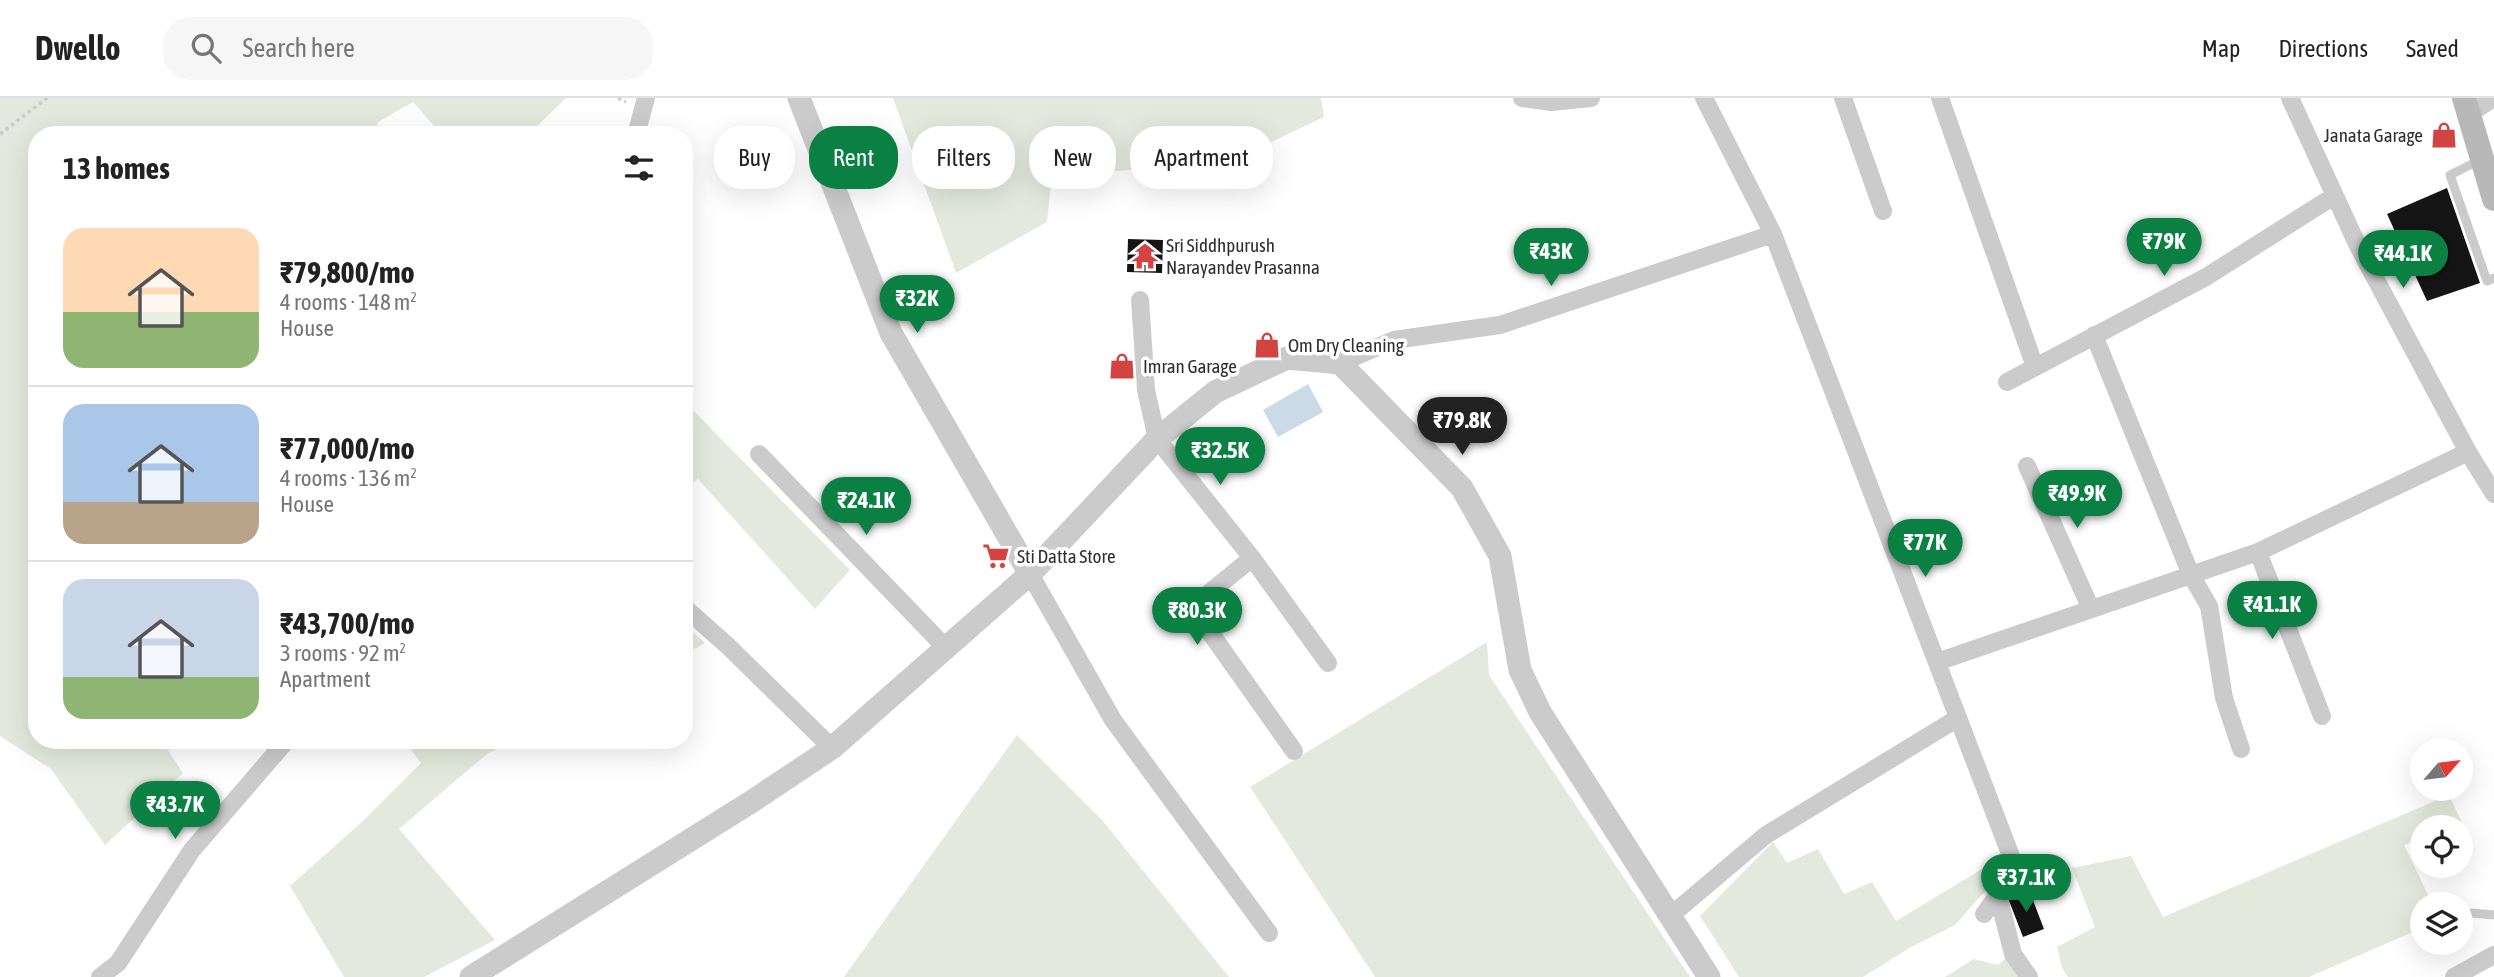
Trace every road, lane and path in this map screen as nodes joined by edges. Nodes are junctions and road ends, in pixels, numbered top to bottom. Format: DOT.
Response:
graph roads {
  1 [pos="47,98"];
  2 [pos="646,98"];
  3 [pos="799,98"];
  4 [pos="1521,98"];
  5 [pos="1591,98"];
  6 [pos="1704,98"];
  7 [pos="1843,98"];
  8 [pos="1940,98"];
  9 [pos="2290,98"];
  10 [pos="2494,98"];
  11 [pos="2467,106"];
  12 [pos="638,126"];
  13 [pos="0,134"];
  14 [pos="2487,167"];
  15 [pos="2334,196"];
  16 [pos="2494,199"];
  17 [pos="1883,211"];
  18 [pos="1773,234"];
  19 [pos="2494,278"];
  20 [pos="1140,300"];
  21 [pos="2094,335"];
  22 [pos="1340,363"];
  23 [pos="2035,367"];
  24 [pos="2007,382"];
  25 [pos="1157,439"];
  26 [pos="2468,452"];
  27 [pos="759,454"];
  28 [pos="2027,466"];
  29 [pos="2494,494"];
  30 [pos="2258,552"];
  31 [pos="1252,558"];
  32 [pos="1030,574"];
  33 [pos="2191,575"];
  34 [pos="2091,609"];
  35 [pos="693,615"];
  36 [pos="946,648"];
  37 [pos="1937,662"];
  38 [pos="1328,663"];
  39 [pos="2322,716"];
  40 [pos="1958,718"];
  41 [pos="832,748"];
  42 [pos="279,749"];
  43 [pos="2241,749"];
  44 [pos="1294,751"];
  45 [pos="1998,895"];
  46 [pos="2473,913"];
  47 [pos="1984,914"];
  48 [pos="2494,915"];
  49 [pos="1668,917"];
  50 [pos="1269,933"];
  51 [pos="2494,955"];
  52 [pos="100,977"];
  53 [pos="471,977"];
  54 [pos="1709,977"];
  55 [pos="2029,977"];
  56 [pos="2454,977"];
  1 -- 13 [label="path"];
  2 -- 12 [label="street"];
  3 -- 32 [label="street"];
  4 -- 5 [label="street"];
  6 -- 18 [label="street"];
  7 -- 17 [label="street"];
  8 -- 23 [label="street"];
  9 -- 15 [label="street"];
  10 -- 11 [label="street"];
  11 -- 14 [label="main road"];
  14 -- 16 [label="main road"];
  14 -- 19 [label="lane"];
  15 -- 21 [label="street"];
  15 -- 26 [label="street"];
  18 -- 22 [label="street"];
  18 -- 37 [label="street"];
  20 -- 25 [label="street"];
  21 -- 23 [label="street"];
  21 -- 33 [label="street"];
  22 -- 25 [label="street"];
  22 -- 49 [label="street"];
  23 -- 24 [label="street"];
  25 -- 31 [label="street"];
  25 -- 32 [label="street"];
  26 -- 29 [label="street"];
  26 -- 30 [label="street"];
  27 -- 36 [label="street"];
  28 -- 34 [label="street"];
  30 -- 33 [label="street"];
  30 -- 39 [label="street"];
  31 -- 38 [label="street"];
  31 -- 44 [label="street"];
  32 -- 36 [label="street"];
  32 -- 50 [label="street"];
  33 -- 34 [label="street"];
  33 -- 43 [label="street"];
  34 -- 37 [label="street"];
  35 -- 41 [label="street"];
  36 -- 41 [label="street"];
  37 -- 40 [label="street"];
  40 -- 45 [label="street"];
  40 -- 49 [label="street"];
  41 -- 53 [label="street"];
  42 -- 52 [label="street"];
  45 -- 47 [label="street"];
  45 -- 55 [label="street"];
  46 -- 48 [label="lane"];
  49 -- 54 [label="street"];
  51 -- 56 [label="street"];
}
